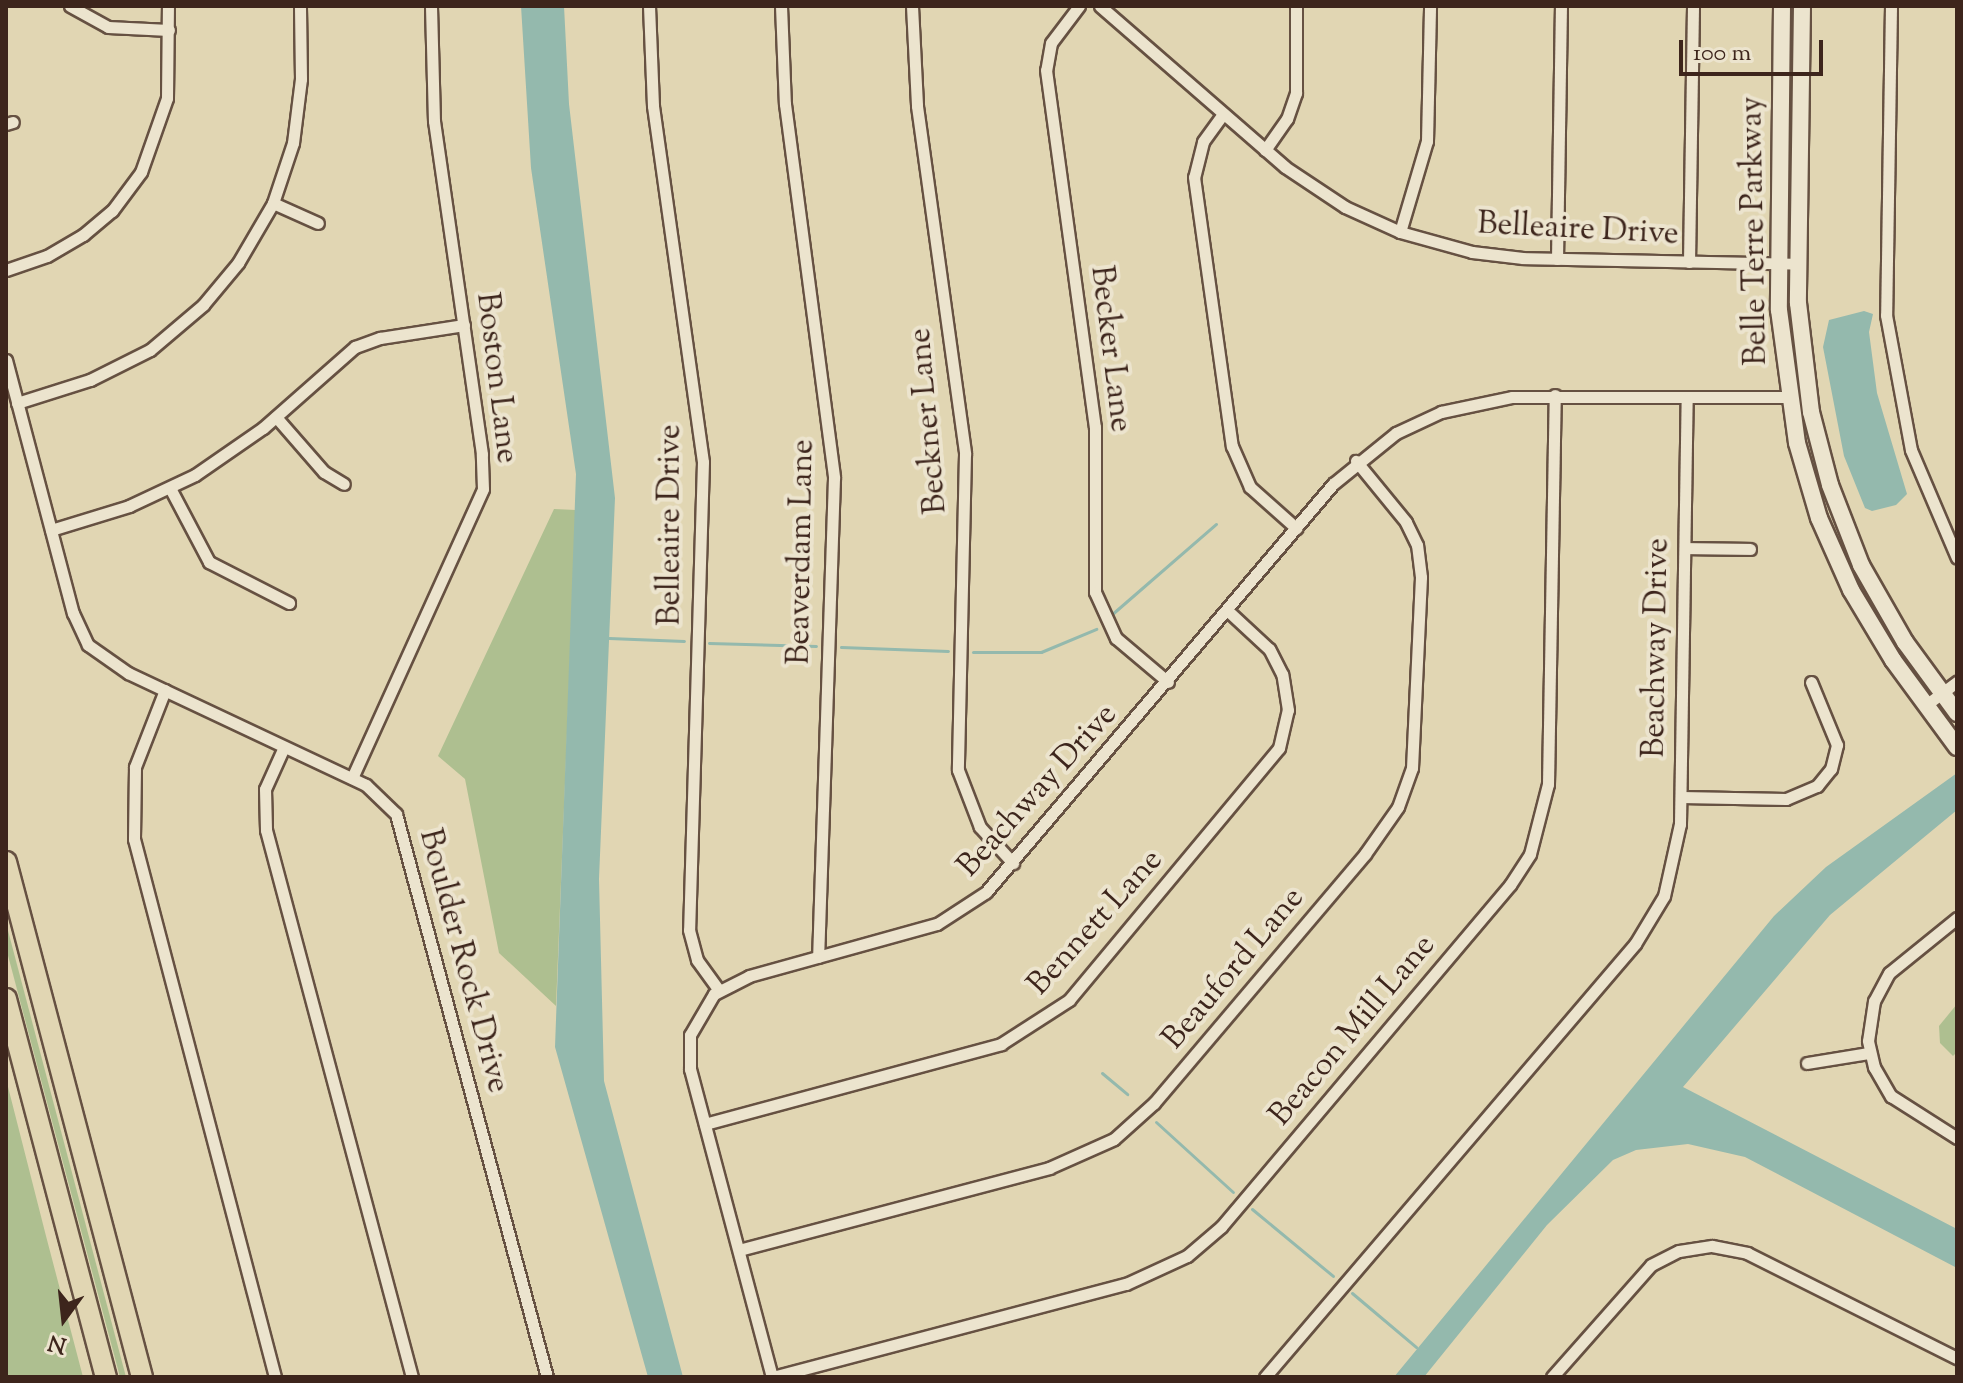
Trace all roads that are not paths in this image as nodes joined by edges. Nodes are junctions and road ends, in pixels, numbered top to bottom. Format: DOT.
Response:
graph roads {
  1 [pos="70,6"];
  2 [pos="168,6"];
  3 [pos="300,6"];
  4 [pos="431,6"];
  5 [pos="649,6"];
  6 [pos="781,6"];
  7 [pos="912,6"];
  8 [pos="1079,6"];
  9 [pos="1100,6"];
  10 [pos="1296,6"];
  11 [pos="1430,6"];
  12 [pos="1561,6"];
  13 [pos="1693,6"];
  14 [pos="1782,6"];
  15 [pos="1802,6"];
  16 [pos="1891,6"];
  17 [pos="169,30"];
  18 [pos="1223,114"];
  19 [pos="1265,150"];
  20 [pos="273,203"];
  21 [pos="318,223"];
  22 [pos="1400,232"];
  23 [pos="1557,259"];
  24 [pos="1689,262"];
  25 [pos="1779,264"];
  26 [pos="1798,264"];
  27 [pos="6,270"];
  28 [pos="464,325"];
  29 [pos="6,360"];
  30 [pos="1555,395"];
  31 [pos="1788,397"];
  32 [pos="1687,398"];
  33 [pos="17,403"];
  34 [pos="276,417"];
  35 [pos="1356,461"];
  36 [pos="344,484"];
  37 [pos="170,488"];
  38 [pos="1296,528"];
  39 [pos="51,530"];
  40 [pos="1685,548"];
  41 [pos="1750,549"];
  42 [pos="1957,558"];
  43 [pos="289,603"];
  44 [pos="1227,610"];
  45 [pos="1168,682"];
  46 [pos="1811,682"];
  47 [pos="1957,682"];
  48 [pos="165,690"];
  49 [pos="1942,693"];
  50 [pos="1926,705"];
  51 [pos="1957,713"];
  52 [pos="284,747"];
  53 [pos="1957,747"];
  54 [pos="352,778"];
  55 [pos="1681,797"];
  56 [pos="6,862"];
  57 [pos="1013,863"];
  58 [pos="1957,918"];
  59 [pos="818,957"];
  60 [pos="719,990"];
  61 [pos="6,999"];
  62 [pos="1869,1053"];
  63 [pos="1807,1063"];
  64 [pos="705,1124"];
  65 [pos="1957,1138"];
  66 [pos="739,1250"];
  67 [pos="1957,1358"];
  68 [pos="106,1377"];
  69 [pos="142,1377"];
  70 [pos="275,1377"];
  71 [pos="412,1377"];
  72 [pos="547,1377"];
  73 [pos="772,1377"];
  74 [pos="1265,1377"];
  75 [pos="1552,1377"];
  1 -- 17 [label="street"];
  2 -- 17 [label="street"];
  3 -- 20 [label="street"];
  4 -- 28 [label="street, Boston Lane"];
  5 -- 60 [label="street, Belleaire Drive"];
  6 -- 59 [label="street, Beaverdam Lane"];
  7 -- 57 [label="street, Beckner Lane"];
  8 -- 45 [label="street, Becker Lane"];
  9 -- 18 [label="street, Belleaire Drive"];
  10 -- 19 [label="street"];
  11 -- 22 [label="street"];
  12 -- 23 [label="street"];
  13 -- 24 [label="street"];
  14 -- 25 [label="main road, Belle Terre Parkway"];
  15 -- 26 [label="main road, Belle Terre Parkway"];
  16 -- 42 [label="street"];
  17 -- 27 [label="street"];
  18 -- 19 [label="street, Belleaire Drive"];
  18 -- 38 [label="street"];
  19 -- 22 [label="street, Belleaire Drive"];
  20 -- 21 [label="street"];
  20 -- 33 [label="street"];
  22 -- 23 [label="street, Belleaire Drive"];
  23 -- 24 [label="street, Belleaire Drive"];
  24 -- 25 [label="street, Belleaire Drive"];
  25 -- 26 [label="street, Belleaire Drive"];
  25 -- 31 [label="main road, Belle Terre Parkway"];
  26 -- 49 [label="main road, Belle Terre Parkway"];
  28 -- 34 [label="street"];
  28 -- 54 [label="street, Boston Lane"];
  29 -- 33 [label="street, Boulder Rock Drive"];
  30 -- 32 [label="street, Beachway Drive"];
  30 -- 35 [label="street, Beachway Drive"];
  30 -- 73 [label="street, Beacon Mill Lane"];
  31 -- 32 [label="street, Beachway Drive"];
  31 -- 50 [label="main road, Belle Terre Parkway"];
  32 -- 40 [label="street, Beachway Drive"];
  33 -- 39 [label="street, Boulder Rock Drive"];
  34 -- 36 [label="street"];
  34 -- 37 [label="street"];
  35 -- 38 [label="street, Beachway Drive"];
  35 -- 66 [label="street, Beauford Lane"];
  37 -- 39 [label="street"];
  37 -- 43 [label="street"];
  38 -- 44 [label="street, Beachway Drive"];
  39 -- 48 [label="street, Boulder Rock Drive"];
  40 -- 41 [label="street"];
  40 -- 55 [label="street, Beachway Drive"];
  44 -- 45 [label="street, Beachway Drive"];
  44 -- 64 [label="street, Bennett Lane"];
  45 -- 57 [label="street, Beachway Drive"];
  46 -- 55 [label="street"];
  47 -- 49 [label="street"];
  48 -- 52 [label="street, Boulder Rock Drive"];
  48 -- 70 [label="street"];
  49 -- 50 [label="street"];
  49 -- 51 [label="main road, Belle Terre Parkway"];
  50 -- 53 [label="main road, Belle Terre Parkway"];
  52 -- 54 [label="street, Boulder Rock Drive"];
  52 -- 71 [label="street"];
  54 -- 72 [label="street, Boulder Rock Drive"];
  55 -- 74 [label="street, Beachway Drive"];
  56 -- 69 [label="highway"];
  57 -- 59 [label="street, Beachway Drive"];
  58 -- 62 [label="street"];
  59 -- 60 [label="street, Beachway Drive"];
  60 -- 64 [label="street, Beachway Drive"];
  61 -- 68 [label="highway"];
  62 -- 63 [label="street"];
  62 -- 65 [label="street"];
  64 -- 66 [label="street, Beachway Drive"];
  66 -- 73 [label="street, Beachway Drive"];
  67 -- 75 [label="street"];
}
